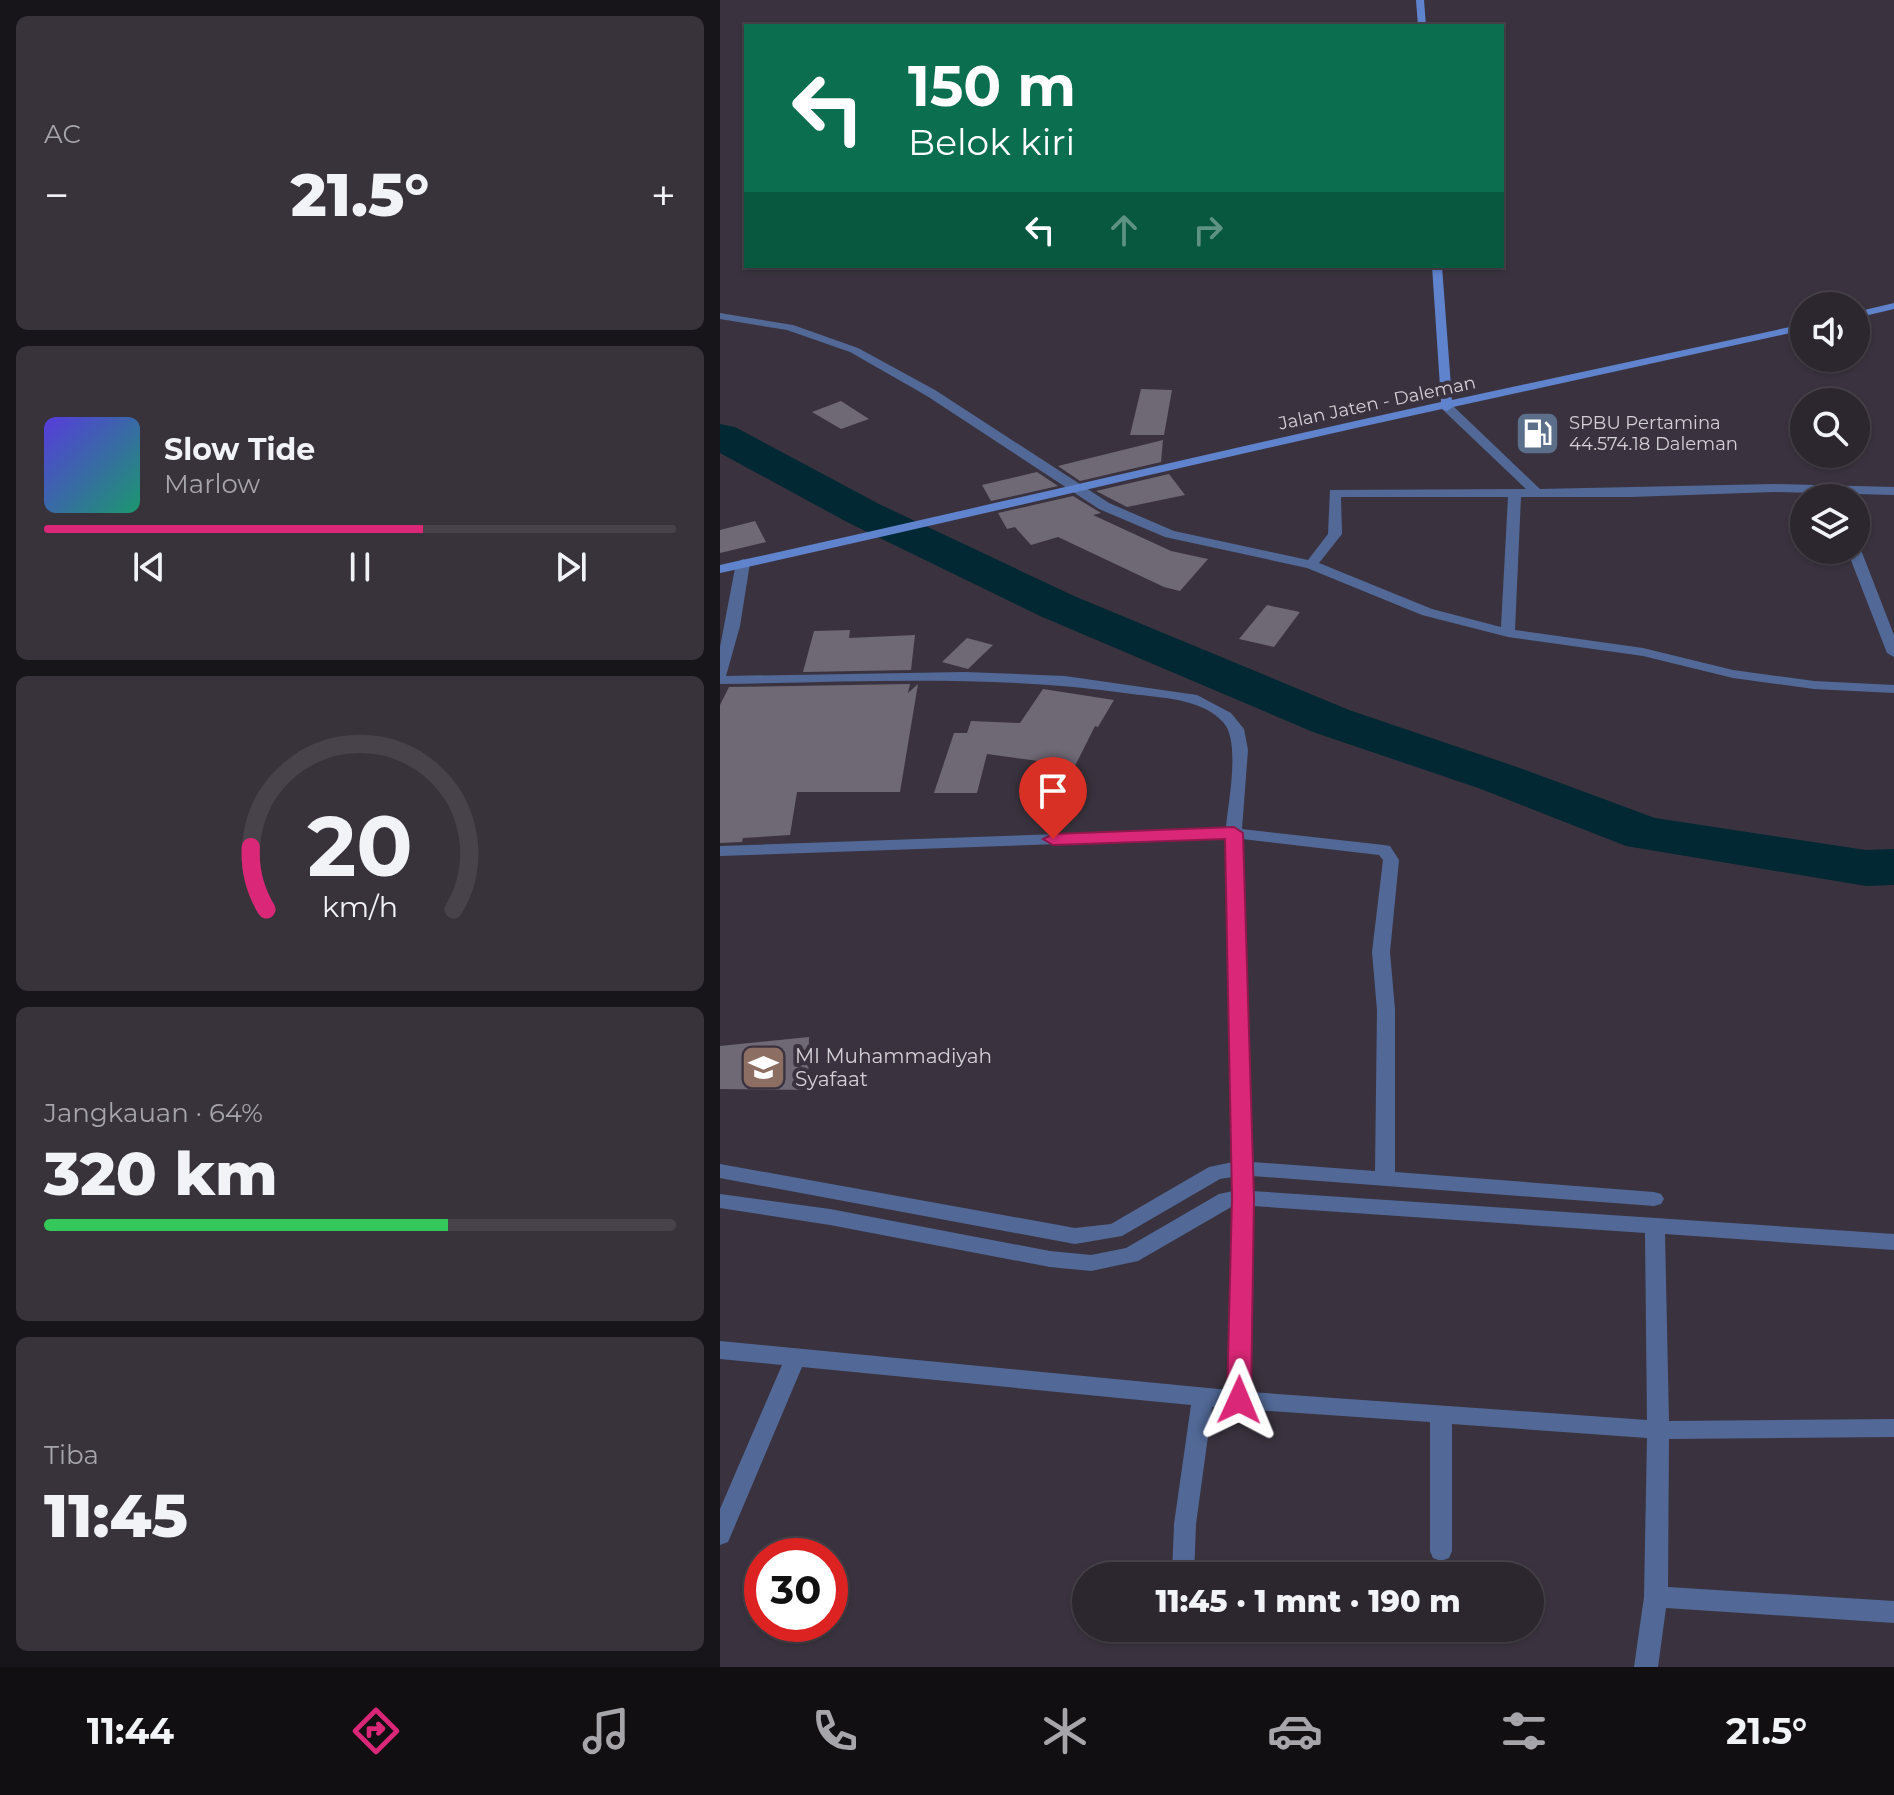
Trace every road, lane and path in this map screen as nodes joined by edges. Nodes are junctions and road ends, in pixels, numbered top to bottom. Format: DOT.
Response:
graph roads {
  1 [pos="1420,0"];
  2 [pos="1422,24"];
  3 [pos="1437,268"];
  4 [pos="1894,306"];
  5 [pos="1870,312"];
  6 [pos="720,316"];
  7 [pos="1790,330"];
  8 [pos="1447,407"];
  9 [pos="1074,487"];
  10 [pos="1894,491"];
  11 [pos="1870,492"];
  12 [pos="1790,493"];
  13 [pos="1515,494"];
  14 [pos="1538,494"];
  15 [pos="743,563"];
  16 [pos="1859,564"];
  17 [pos="1311,565"];
  18 [pos="720,569"];
  19 [pos="1508,629"];
  20 [pos="1894,653"];
  21 [pos="720,673"];
  22 [pos="720,680"];
  23 [pos="1894,689"];
  24 [pos="1234,833"];
  25 [pos="720,851"];
  26 [pos="720,1171"];
  27 [pos="1385,1177"];
  28 [pos="1242,1183"];
  29 [pos="1654,1199"];
  30 [pos="720,1201"];
  31 [pos="1655,1224"];
  32 [pos="1894,1242"];
  33 [pos="720,1350"];
  34 [pos="796,1356"];
  35 [pos="1203,1397"];
  36 [pos="1239,1400"];
  37 [pos="1441,1415"];
  38 [pos="1894,1428"];
  39 [pos="1658,1430"];
  40 [pos="720,1535"];
  41 [pos="1441,1551"];
  42 [pos="1184,1562"];
  43 [pos="1656,1597"];
  44 [pos="1894,1612"];
  45 [pos="1646,1667"];
  1 -- 2 [label="main road"];
  3 -- 8 [label="main road"];
  4 -- 5 [label="main road"];
  6 -- 9 [label="street"];
  7 -- 8 [label="main road, Jalan Jaten - Daleman"];
  8 -- 9 [label="main road, Jalan Jaten - Daleman"];
  8 -- 14 [label="street"];
  9 -- 15 [label="main road, Jalan Jaten - Daleman"];
  9 -- 17 [label="street"];
  10 -- 11 [label="street"];
  12 -- 14 [label="street"];
  13 -- 14 [label="street"];
  13 -- 17 [label="street"];
  13 -- 19 [label="street"];
  15 -- 18 [label="main road, Jalan Jaten - Daleman"];
  15 -- 21 [label="street"];
  16 -- 20 [label="street"];
  17 -- 19 [label="street"];
  19 -- 23 [label="street"];
  22 -- 24 [label="street"];
  24 -- 25 [label="street"];
  24 -- 27 [label="street"];
  24 -- 28 [label="street"];
  26 -- 28 [label="street"];
  27 -- 28 [label="street"];
  27 -- 29 [label="street"];
  28 -- 30 [label="street"];
  28 -- 31 [label="street"];
  28 -- 36 [label="street"];
  31 -- 32 [label="street"];
  31 -- 39 [label="street"];
  33 -- 34 [label="street"];
  34 -- 35 [label="street"];
  34 -- 40 [label="street"];
  35 -- 36 [label="street"];
  35 -- 42 [label="street"];
  36 -- 37 [label="street"];
  37 -- 39 [label="street"];
  37 -- 41 [label="street"];
  38 -- 39 [label="street"];
  39 -- 43 [label="street"];
  43 -- 44 [label="street"];
  43 -- 45 [label="street"];
}
